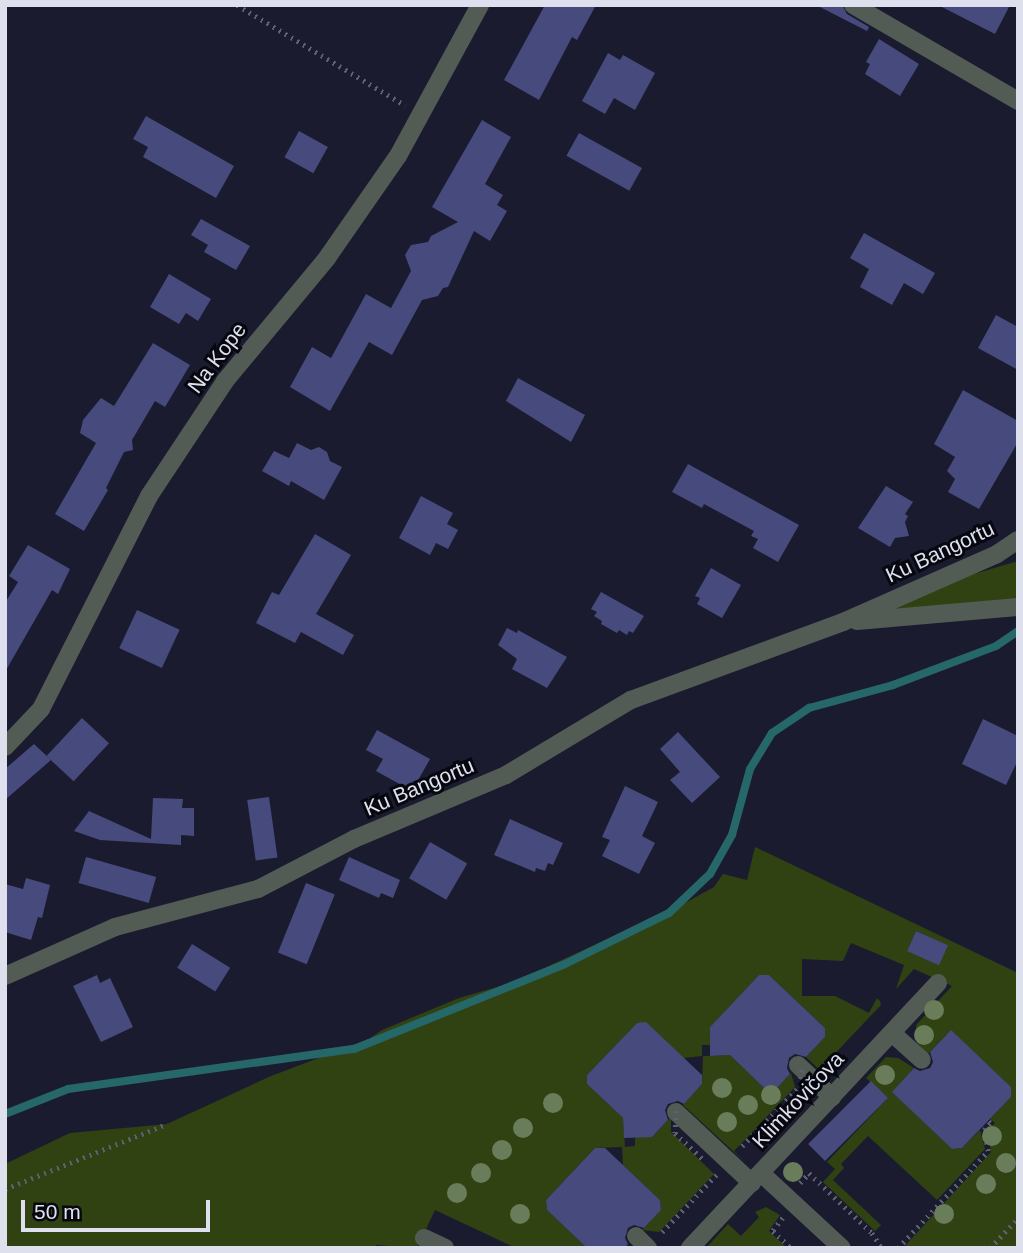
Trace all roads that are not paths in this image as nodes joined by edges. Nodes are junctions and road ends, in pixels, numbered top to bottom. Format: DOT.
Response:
graph roads {
  1 [pos="480,5"];
  2 [pos="853,5"];
  3 [pos="1018,101"];
  4 [pos="1018,540"];
  5 [pos="1018,607"];
  6 [pos="843,622"];
  7 [pos="5,747"];
  8 [pos="5,976"];
  9 [pos="938,983"];
  10 [pos="892,1033"];
  11 [pos="922,1060"];
  12 [pos="800,1066"];
  13 [pos="827,1102"];
  14 [pos="677,1111"];
  15 [pos="757,1178"];
  16 [pos="424,1238"];
  17 [pos="445,1248"];
  18 [pos="690,1248"];
  19 [pos="842,1248"];
  1 -- 7 [label="street, Na Kope"];
  2 -- 3 [label="street"];
  4 -- 6 [label="street, Ku Bangortu"];
  5 -- 6 [label="street, Ku Bangortu"];
  6 -- 8 [label="street, Ku Bangortu"];
  9 -- 10 [label="street, Klimkovičova"];
  10 -- 11 [label="street"];
  10 -- 13 [label="street, Klimkovičova"];
  12 -- 13 [label="street"];
  13 -- 15 [label="street, Klimkovičova"];
  14 -- 15 [label="street"];
  15 -- 18 [label="street, Klimkovičova"];
  15 -- 19 [label="street"];
  16 -- 17 [label="street"];
}
